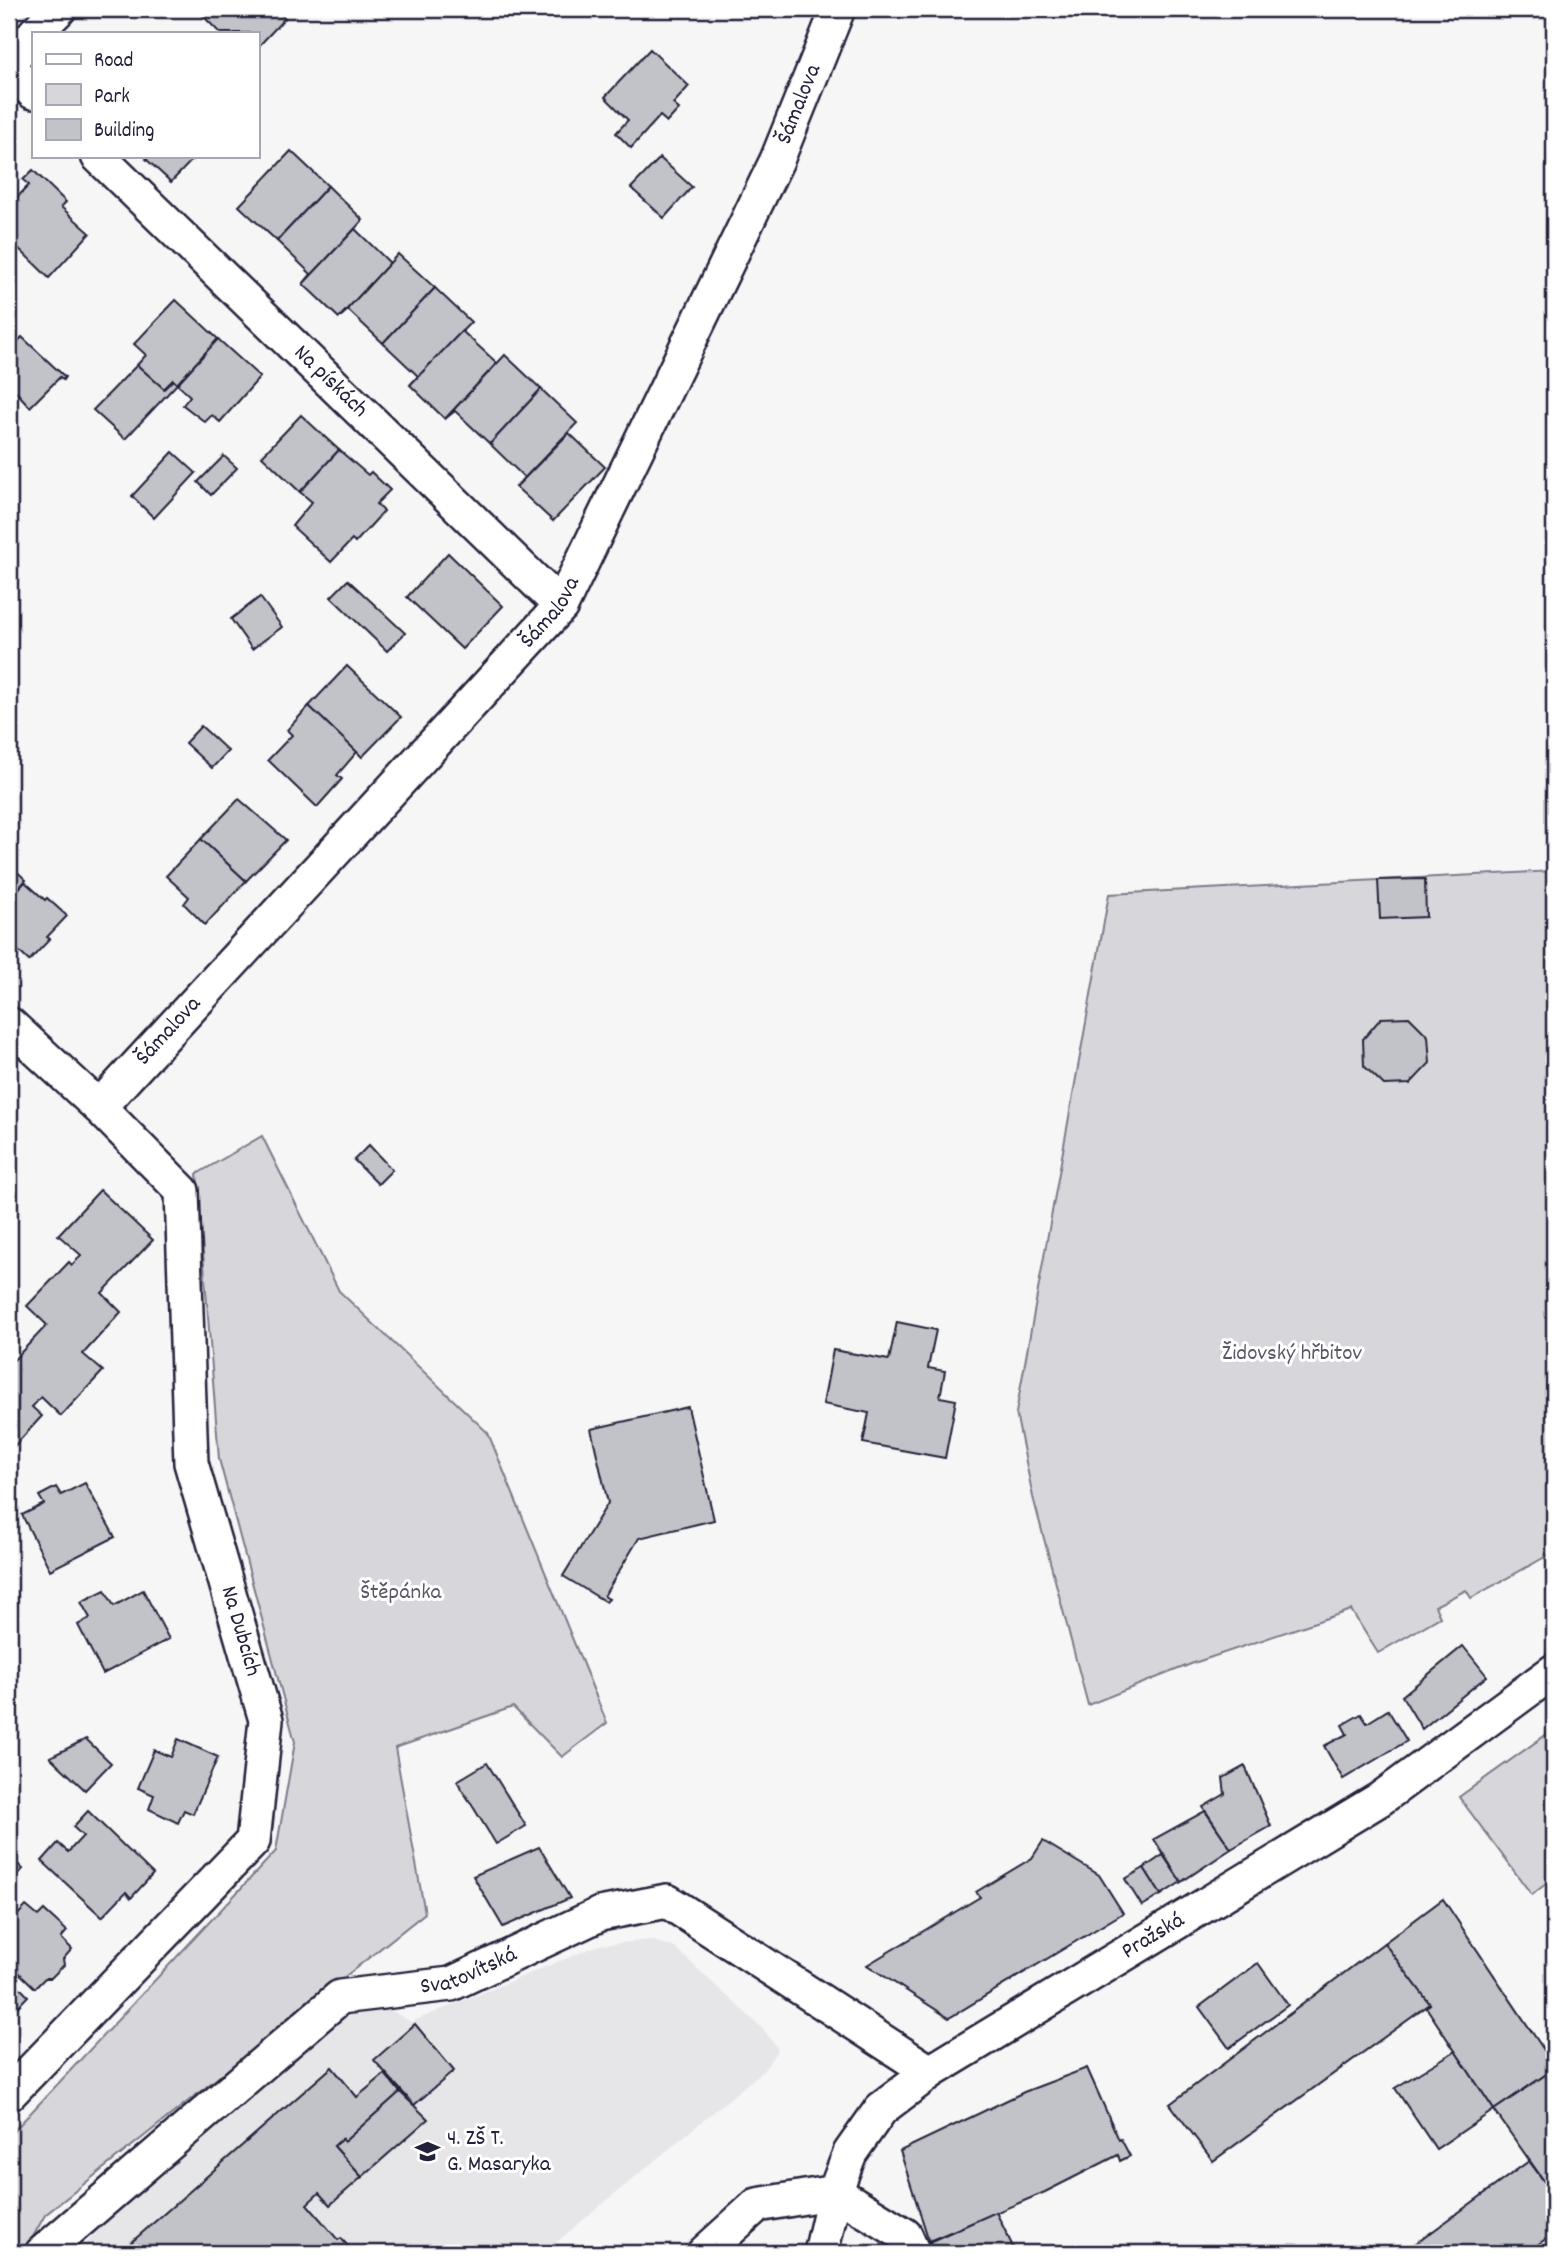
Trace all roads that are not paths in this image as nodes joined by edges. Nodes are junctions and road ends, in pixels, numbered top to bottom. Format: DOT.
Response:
graph roads {
  1 [pos="59,9"];
  2 [pos="838,9"];
  3 [pos="36,32"];
  4 [pos="32,36"];
  5 [pos="9,61"];
  6 [pos="9,68"];
  7 [pos="32,91"];
  8 [pos="101,158"];
  9 [pos="561,606"];
  10 [pos="9,1024"];
  11 [pos="99,1107"];
  12 [pos="1554,1671"];
  13 [pos="930,2072"];
  14 [pos="9,2094"];
  15 [pos="835,2192"];
  16 [pos="43,2253"];
  17 [pos="704,2253"];
  18 [pos="821,2253"];
  19 [pos="914,2253"];
  1 -- 3 [label="street"];
  2 -- 9 [label="street, Šámalova"];
  4 -- 5 [label="street"];
  6 -- 7 [label="street"];
  8 -- 9 [label="street, Na pískách"];
  9 -- 11 [label="street, Šámalova"];
  10 -- 11 [label="street, Na Dubcích"];
  11 -- 14 [label="street, Na Dubcích"];
  12 -- 13 [label="street, Pražská"];
  13 -- 15 [label="street, Pražská"];
  13 -- 16 [label="street, Svatovítská"];
  15 -- 17 [label="street"];
  15 -- 18 [label="street, Pražská"];
  15 -- 19 [label="street"];
}
